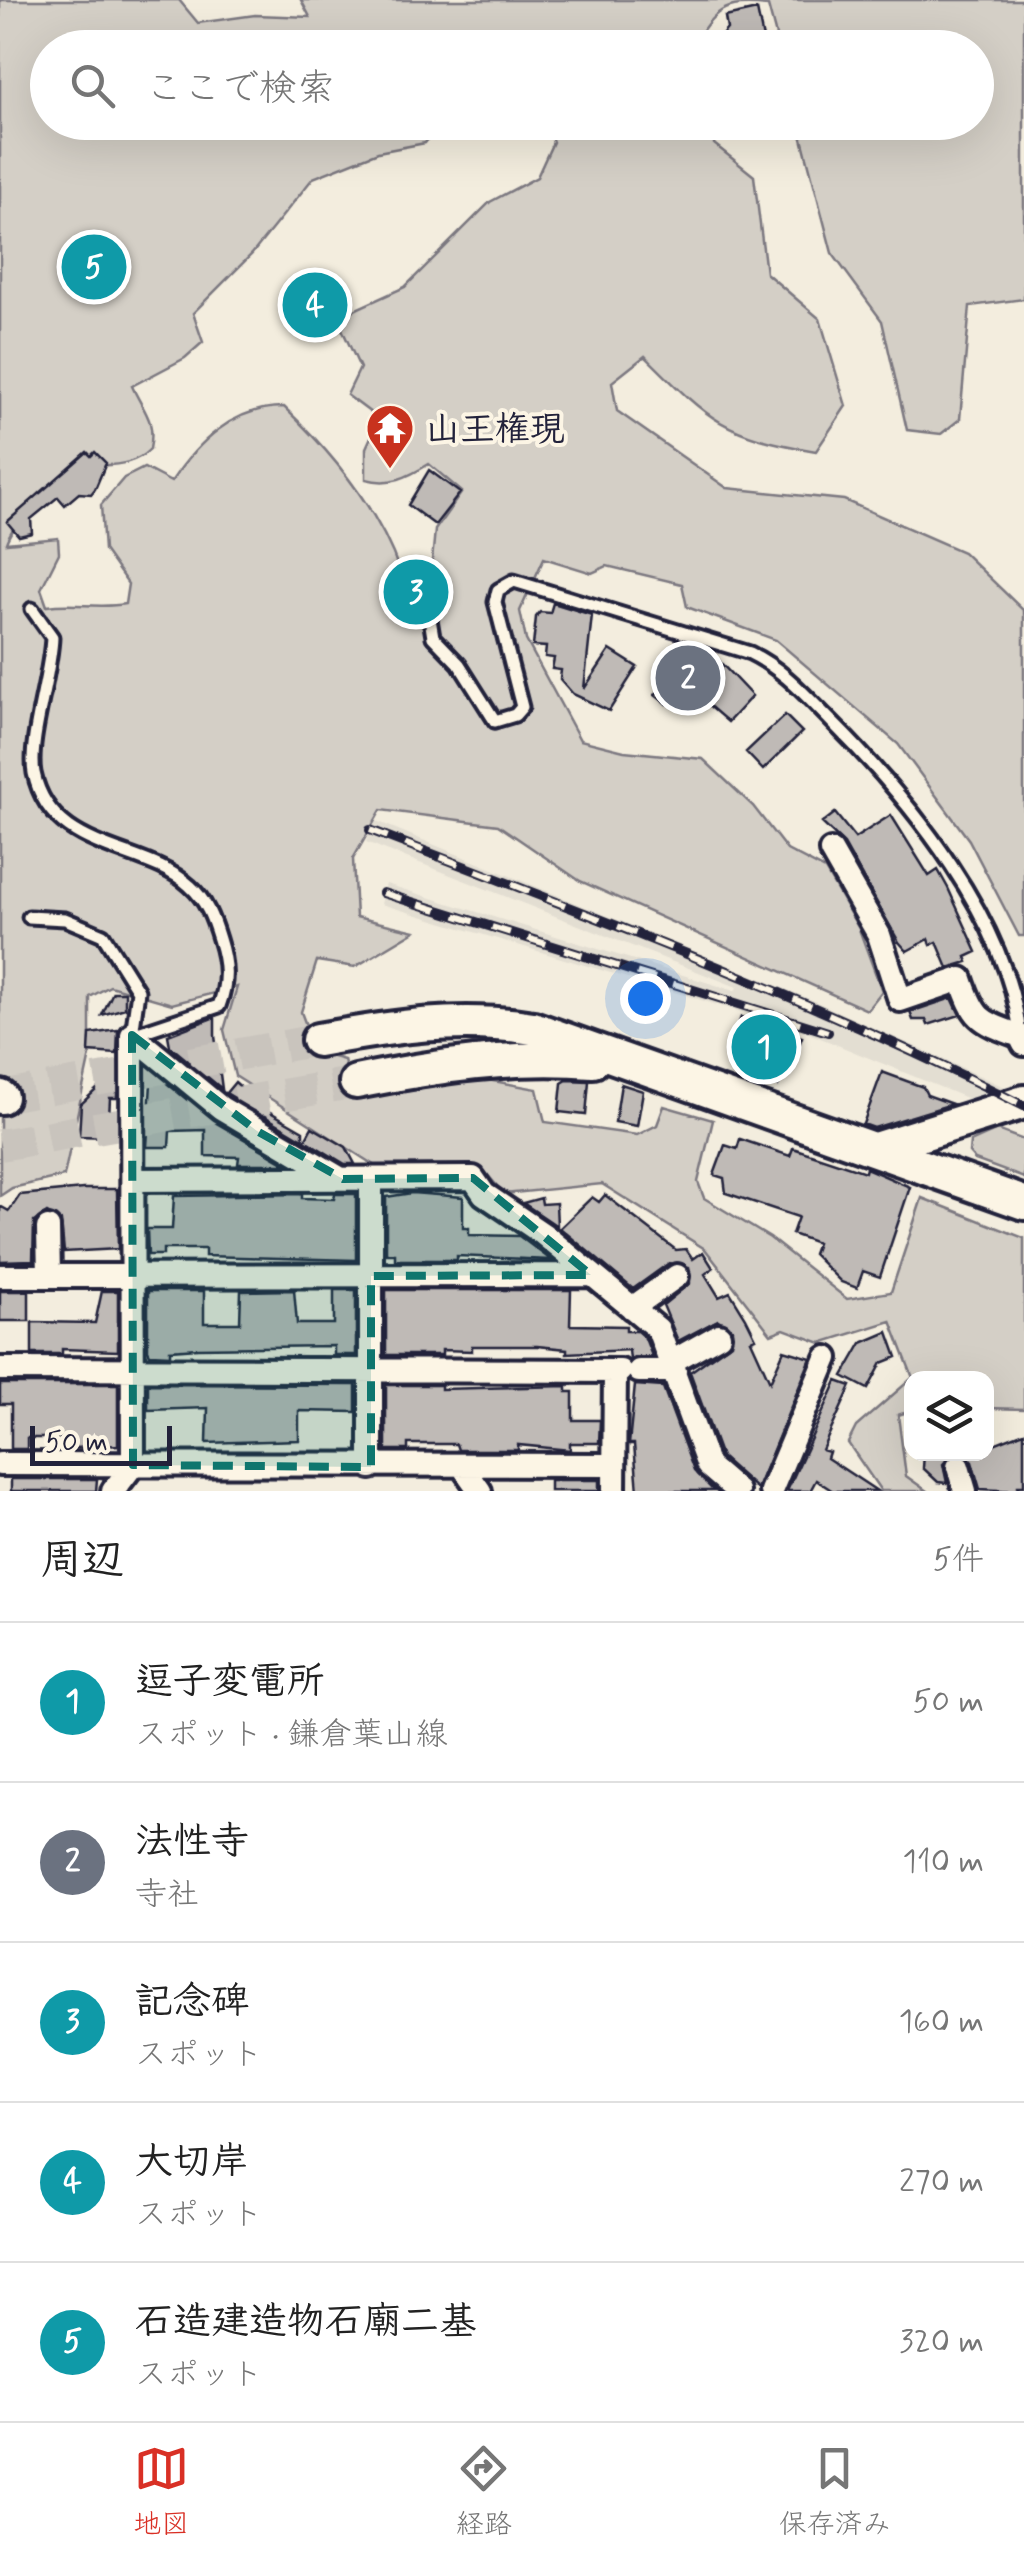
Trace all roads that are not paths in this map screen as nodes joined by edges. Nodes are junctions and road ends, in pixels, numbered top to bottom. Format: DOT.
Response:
graph roads {
  1 [pos="32,610"];
  2 [pos="430,620"];
  3 [pos="831,851"];
  4 [pos="29,917"];
  5 [pos="132,1035"];
  6 [pos="318,1040"];
  7 [pos="1022,1040"];
  8 [pos="637,1065"];
  9 [pos="356,1082"];
  10 [pos="1024,1102"];
  11 [pos="974,1120"];
  12 [pos="875,1149"];
  13 [pos="937,1172"];
  14 [pos="371,1179"];
  15 [pos="133,1180"];
  16 [pos="343,1180"];
  17 [pos="1024,1202"];
  18 [pos="48,1228"];
  19 [pos="0,1276"];
  20 [pos="49,1276"];
  21 [pos="133,1276"];
  22 [pos="371,1276"];
  23 [pos="592,1276"];
  24 [pos="677,1276"];
  25 [pos="632,1308"];
  26 [pos="719,1335"];
  27 [pos="827,1358"];
  28 [pos="673,1366"];
  29 [pos="0,1369"];
  30 [pos="133,1369"];
  31 [pos="371,1370"];
  32 [pos="625,1371"];
  33 [pos="0,1464"];
  34 [pos="133,1465"];
  35 [pos="614,1466"];
  36 [pos="306,1467"];
  37 [pos="371,1467"];
  38 [pos="463,1467"];
  39 [pos="958,1467"];
  40 [pos="113,1491"];
  41 [pos="306,1491"];
  42 [pos="480,1491"];
  43 [pos="614,1491"];
  44 [pos="737,1491"];
  45 [pos="771,1491"];
  46 [pos="965,1491"];
  1 -- 5 [label="lane"];
  2 -- 7 [label="lane"];
  3 -- 7 [label="street"];
  4 -- 5 [label="lane"];
  5 -- 15 [label="street"];
  5 -- 16 [label="street"];
  6 -- 8 [label="main road"];
  8 -- 9 [label="main road"];
  8 -- 12 [label="main road"];
  10 -- 11 [label="main road"];
  11 -- 12 [label="main road"];
  11 -- 13 [label="main road"];
  12 -- 13 [label="main road"];
  13 -- 17 [label="main road"];
  14 -- 16 [label="street"];
  14 -- 22 [label="street"];
  14 -- 23 [label="street"];
  15 -- 16 [label="street"];
  15 -- 21 [label="street"];
  18 -- 20 [label="street"];
  19 -- 20 [label="street"];
  20 -- 21 [label="street"];
  21 -- 22 [label="street"];
  21 -- 30 [label="street"];
  22 -- 23 [label="street"];
  22 -- 31 [label="street"];
  23 -- 25 [label="street"];
  24 -- 25 [label="street"];
  25 -- 28 [label="street"];
  26 -- 28 [label="street"];
  27 -- 45 [label="street"];
  28 -- 32 [label="street"];
  28 -- 44 [label="street"];
  29 -- 30 [label="street"];
  30 -- 31 [label="street"];
  30 -- 34 [label="street"];
  31 -- 32 [label="street"];
  31 -- 37 [label="street"];
  32 -- 35 [label="street"];
  33 -- 34 [label="street"];
  34 -- 36 [label="street"];
  34 -- 40 [label="street"];
  35 -- 38 [label="street"];
  35 -- 43 [label="street"];
  36 -- 37 [label="street"];
  36 -- 41 [label="street"];
  37 -- 38 [label="street"];
  38 -- 42 [label="street"];
  39 -- 46 [label="street"];
}
